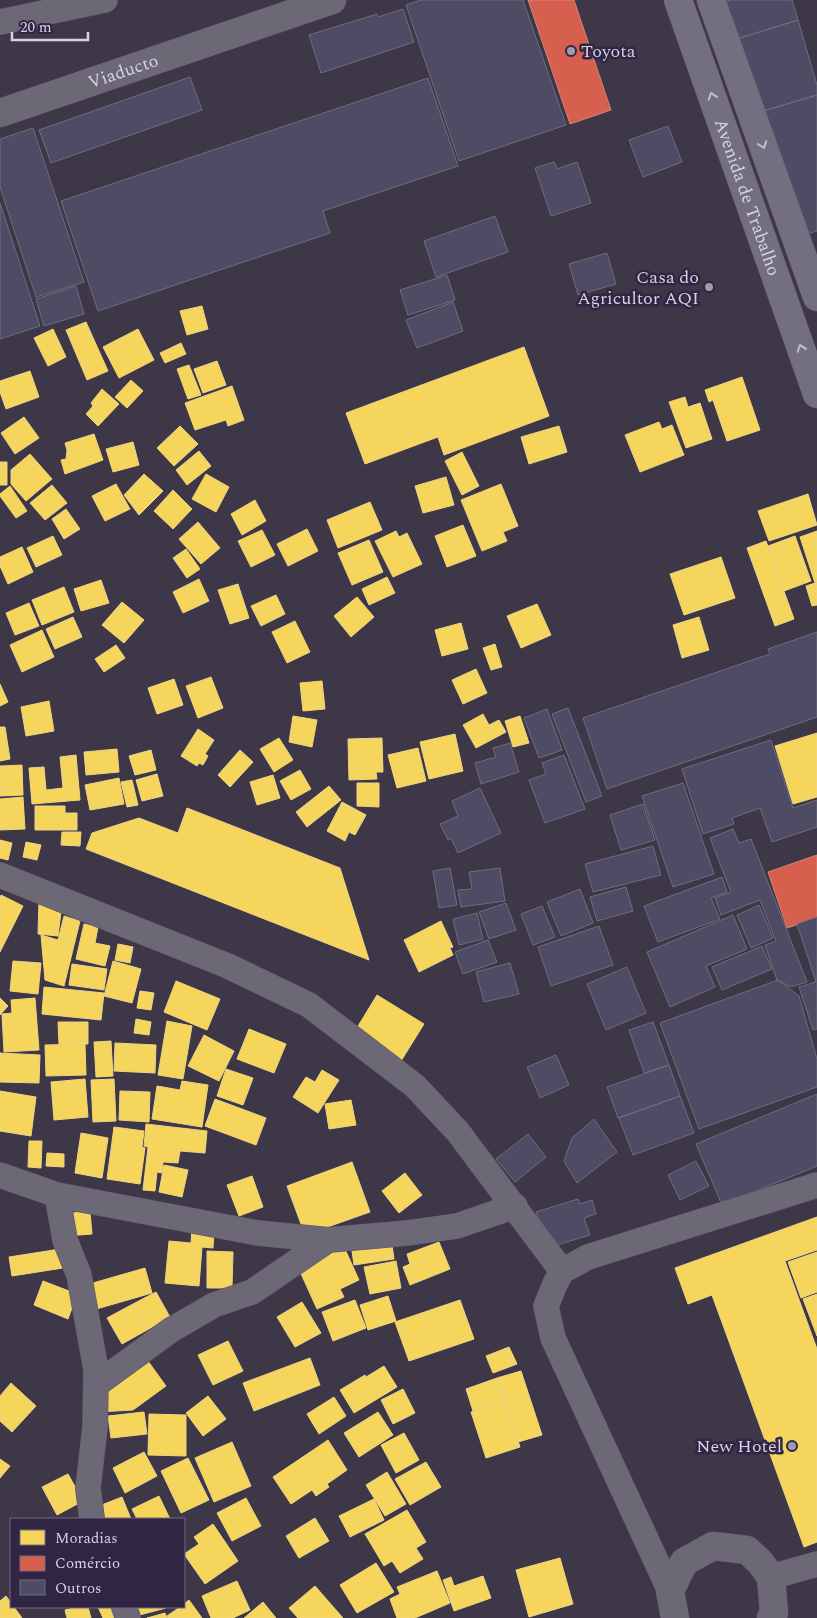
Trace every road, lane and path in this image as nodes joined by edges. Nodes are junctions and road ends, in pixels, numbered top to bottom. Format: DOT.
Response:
graph roads {
  1 [pos="105,0"];
  2 [pos="296,0"];
  3 [pos="678,0"];
  4 [pos="711,0"];
  5 [pos="328,1"];
  6 [pos="0,22"];
  7 [pos="0,113"];
  8 [pos="817,297"];
  9 [pos="817,394"];
  10 [pos="0,875"];
  11 [pos="0,1175"];
  12 [pos="817,1185"];
  13 [pos="57,1195"];
  14 [pos="515,1206"];
  15 [pos="328,1240"];
  16 [pos="562,1271"];
  17 [pos="97,1384"];
  18 [pos="92,1518"];
  19 [pos="817,1564"];
  20 [pos="771,1577"];
  21 [pos="670,1591"];
  22 [pos="774,1616"];
  23 [pos="675,1618"];
  1 -- 6 [label="street"];
  2 -- 5 [label="street"];
  9 -- 3 [label="highway, Avenida de Trabalho, one-way"];
  4 -- 8 [label="highway, Avenida de Trabalho, one-way"];
  5 -- 7 [label="street, Viaducto"];
  10 -- 14 [label="street"];
  11 -- 13 [label="street"];
  12 -- 16 [label="street"];
  13 -- 15 [label="street"];
  13 -- 17 [label="street"];
  14 -- 15 [label="street"];
  14 -- 16 [label="street"];
  15 -- 17 [label="street"];
  16 -- 21 [label="street"];
  17 -- 18 [label="street"];
  19 -- 20 [label="street"];
  20 -- 21 [label="street"];
  20 -- 22 [label="street"];
  21 -- 23 [label="street"];
}
